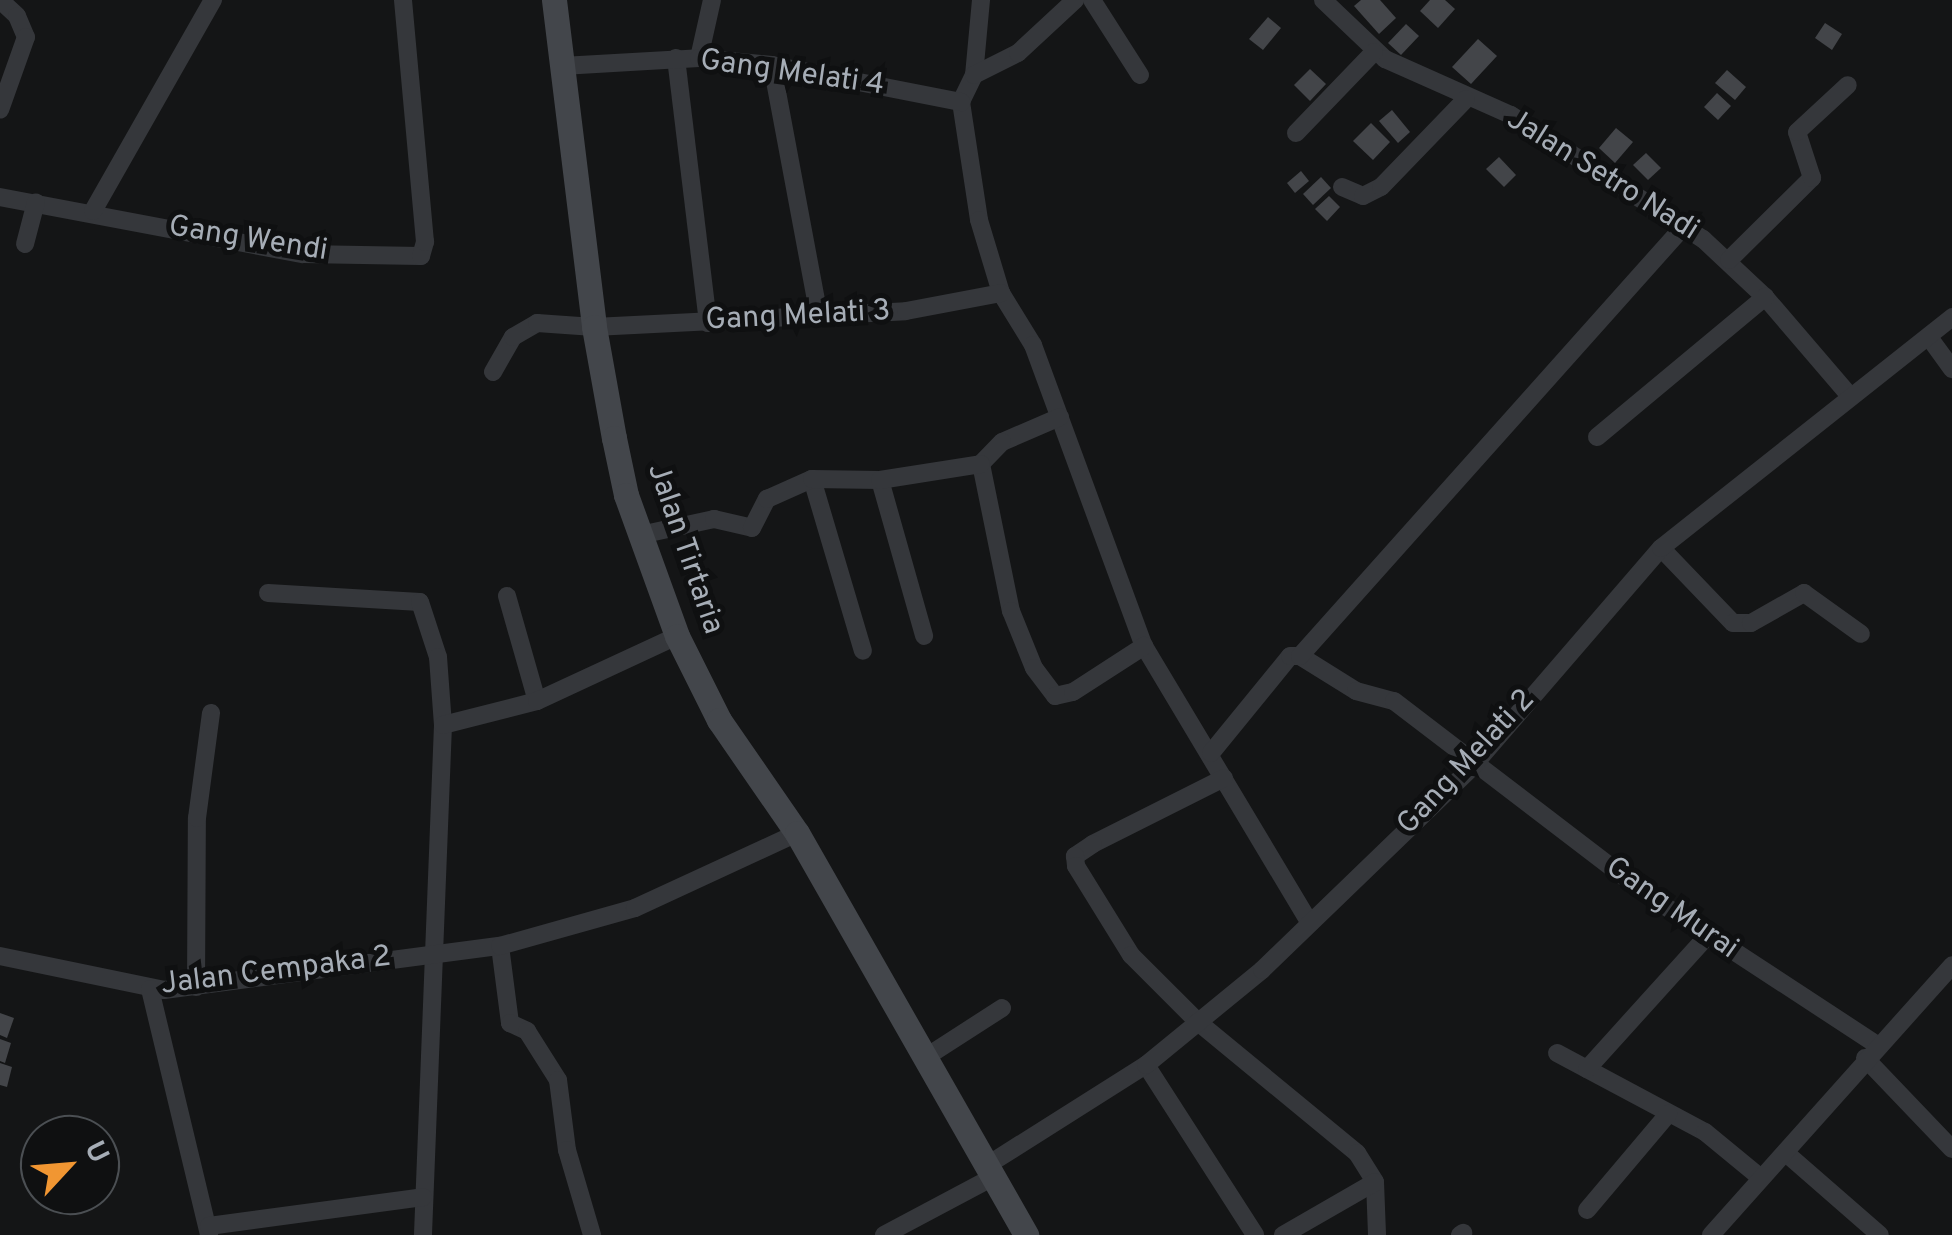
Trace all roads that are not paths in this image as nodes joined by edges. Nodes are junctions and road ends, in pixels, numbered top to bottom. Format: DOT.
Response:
graph roads {
  1 [pos="0,0"];
  2 [pos="403,0"];
  3 [pos="554,0"];
  4 [pos="712,0"];
  5 [pos="981,0"];
  6 [pos="1075,0"];
  7 [pos="1092,0"];
  8 [pos="1323,0"];
  9 [pos="210,7"];
  10 [pos="1374,52"];
  11 [pos="676,58"];
  12 [pos="699,58"];
  13 [pos="772,65"];
  14 [pos="562,66"];
  15 [pos="1140,74"];
  16 [pos="974,75"];
  17 [pos="1848,84"];
  18 [pos="1466,98"];
  19 [pos="961,102"];
  20 [pos="0,110"];
  21 [pos="1296,133"];
  22 [pos="1342,187"];
  23 [pos="0,197"];
  24 [pos="36,202"];
  25 [pos="93,211"];
  26 [pos="1685,225"];
  27 [pos="24,244"];
  28 [pos="1729,260"];
  29 [pos="1001,293"];
  30 [pos="1765,297"];
  31 [pos="819,317"];
  32 [pos="1952,318"];
  33 [pos="708,323"];
  34 [pos="594,327"];
  35 [pos="1931,340"];
  36 [pos="1952,370"];
  37 [pos="492,372"];
  38 [pos="1849,395"];
  39 [pos="1060,416"];
  40 [pos="1597,437"];
  41 [pos="980,464"];
  42 [pos="812,478"];
  43 [pos="880,480"];
  44 [pos="640,535"];
  45 [pos="1661,548"];
  46 [pos="268,593"];
  47 [pos="507,596"];
  48 [pos="1861,634"];
  49 [pos="677,636"];
  50 [pos="924,636"];
  51 [pos="1144,646"];
  52 [pos="863,651"];
  53 [pos="1300,656"];
  54 [pos="536,701"];
  55 [pos="211,713"];
  56 [pos="443,725"];
  57 [pos="1211,753"];
  58 [pos="1472,766"];
  59 [pos="1224,778"];
  60 [pos="797,833"];
  61 [pos="1310,923"];
  62 [pos="1707,936"];
  63 [pos="500,946"];
  64 [pos="435,950"];
  65 [pos="0,956"];
  66 [pos="1948,977"];
  67 [pos="196,987"];
  68 [pos="150,989"];
  69 [pos="1002,1008"];
  70 [pos="1198,1022"];
  71 [pos="1870,1051"];
  72 [pos="1557,1052"];
  73 [pos="923,1059"];
  74 [pos="1146,1066"];
  75 [pos="1587,1069"];
  76 [pos="1668,1114"];
  77 [pos="1952,1149"];
  78 [pos="1787,1154"];
  79 [pos="990,1172"];
  80 [pos="1761,1178"];
  81 [pos="1375,1182"];
  82 [pos="423,1197"];
  83 [pos="1587,1210"];
  84 [pos="209,1231"];
  85 [pos="422,1235"];
  86 [pos="592,1235"];
  87 [pos="884,1235"];
  88 [pos="1026,1235"];
  89 [pos="1255,1235"];
  90 [pos="1283,1235"];
  91 [pos="1377,1235"];
  92 [pos="1711,1235"];
  93 [pos="1880,1235"];
  1 -- 20 [label="street"];
  2 -- 25 [label="street, Gang Wendi"];
  3 -- 14 [label="street, Jalan Tirtaria"];
  4 -- 12 [label="street"];
  5 -- 16 [label="street"];
  6 -- 16 [label="street"];
  7 -- 15 [label="street"];
  8 -- 10 [label="street, Jalan Setro Nadi"];
  9 -- 25 [label="street"];
  10 -- 18 [label="street, Jalan Setro Nadi"];
  10 -- 21 [label="street"];
  11 -- 12 [label="street, Gang Melati 4"];
  11 -- 14 [label="street, Gang Melati 4"];
  11 -- 33 [label="street"];
  12 -- 13 [label="street, Gang Melati 4"];
  13 -- 19 [label="street, Gang Melati 4"];
  13 -- 31 [label="street"];
  14 -- 34 [label="street, Jalan Tirtaria"];
  16 -- 19 [label="street"];
  17 -- 28 [label="street"];
  18 -- 22 [label="street"];
  18 -- 26 [label="street, Jalan Setro Nadi"];
  19 -- 29 [label="street"];
  23 -- 24 [label="street, Gang Wendi"];
  24 -- 25 [label="street, Gang Wendi"];
  24 -- 27 [label="street"];
  26 -- 28 [label="street, Jalan Setro Nadi"];
  26 -- 53 [label="street"];
  28 -- 30 [label="street, Jalan Setro Nadi"];
  29 -- 31 [label="street, Gang Melati 3"];
  29 -- 39 [label="street"];
  30 -- 38 [label="street, Jalan Setro Nadi"];
  30 -- 40 [label="street"];
  31 -- 33 [label="street, Gang Melati 3"];
  32 -- 35 [label="street, Gang Melati 2"];
  33 -- 34 [label="street, Gang Melati 3"];
  34 -- 37 [label="street, Gang Melati 3"];
  34 -- 44 [label="street, Jalan Tirtaria"];
  35 -- 36 [label="street"];
  35 -- 38 [label="street, Gang Melati 2"];
  38 -- 45 [label="street, Gang Melati 2"];
  39 -- 41 [label="street"];
  39 -- 51 [label="street"];
  41 -- 43 [label="street"];
  41 -- 51 [label="street"];
  42 -- 43 [label="street"];
  42 -- 44 [label="street"];
  42 -- 52 [label="street"];
  43 -- 50 [label="street"];
  44 -- 49 [label="street, Jalan Tirtaria"];
  45 -- 48 [label="street"];
  45 -- 58 [label="street, Gang Melati 2"];
  46 -- 56 [label="street"];
  47 -- 54 [label="street"];
  49 -- 54 [label="street"];
  49 -- 60 [label="street, Jalan Tirtaria"];
  51 -- 57 [label="street"];
  53 -- 57 [label="street"];
  53 -- 58 [label="street, Gang Murai"];
  54 -- 56 [label="street"];
  55 -- 67 [label="street"];
  56 -- 64 [label="street"];
  57 -- 59 [label="street"];
  58 -- 61 [label="street, Gang Melati 2"];
  58 -- 62 [label="street, Gang Murai"];
  59 -- 61 [label="street"];
  59 -- 70 [label="street"];
  60 -- 63 [label="street, Jalan Cempaka 2"];
  60 -- 73 [label="street, Jalan Tirtaria"];
  61 -- 70 [label="street, Gang Melati 2"];
  62 -- 71 [label="street, Gang Murai"];
  62 -- 75 [label="street"];
  63 -- 64 [label="street, Jalan Cempaka 2"];
  63 -- 86 [label="street"];
  64 -- 67 [label="street, Jalan Cempaka 2"];
  64 -- 82 [label="street"];
  65 -- 68 [label="street, Jalan Cempaka 2"];
  66 -- 71 [label="street"];
  67 -- 68 [label="street, Jalan Cempaka 2"];
  68 -- 84 [label="street"];
  69 -- 73 [label="street"];
  70 -- 74 [label="street, Gang Melati 2"];
  70 -- 81 [label="street"];
  71 -- 77 [label="street, Gang Murai"];
  71 -- 78 [label="street"];
  72 -- 75 [label="street"];
  73 -- 79 [label="street, Jalan Tirtaria"];
  74 -- 79 [label="street, Gang Melati 2"];
  74 -- 89 [label="street"];
  75 -- 76 [label="street"];
  76 -- 80 [label="street"];
  76 -- 83 [label="street"];
  78 -- 80 [label="street"];
  78 -- 93 [label="street"];
  79 -- 87 [label="street, Gang Melati 2"];
  79 -- 88 [label="street, Jalan Tirtaria"];
  80 -- 92 [label="street"];
  81 -- 90 [label="street"];
  81 -- 91 [label="street"];
  82 -- 84 [label="street"];
  82 -- 85 [label="street"];
}
